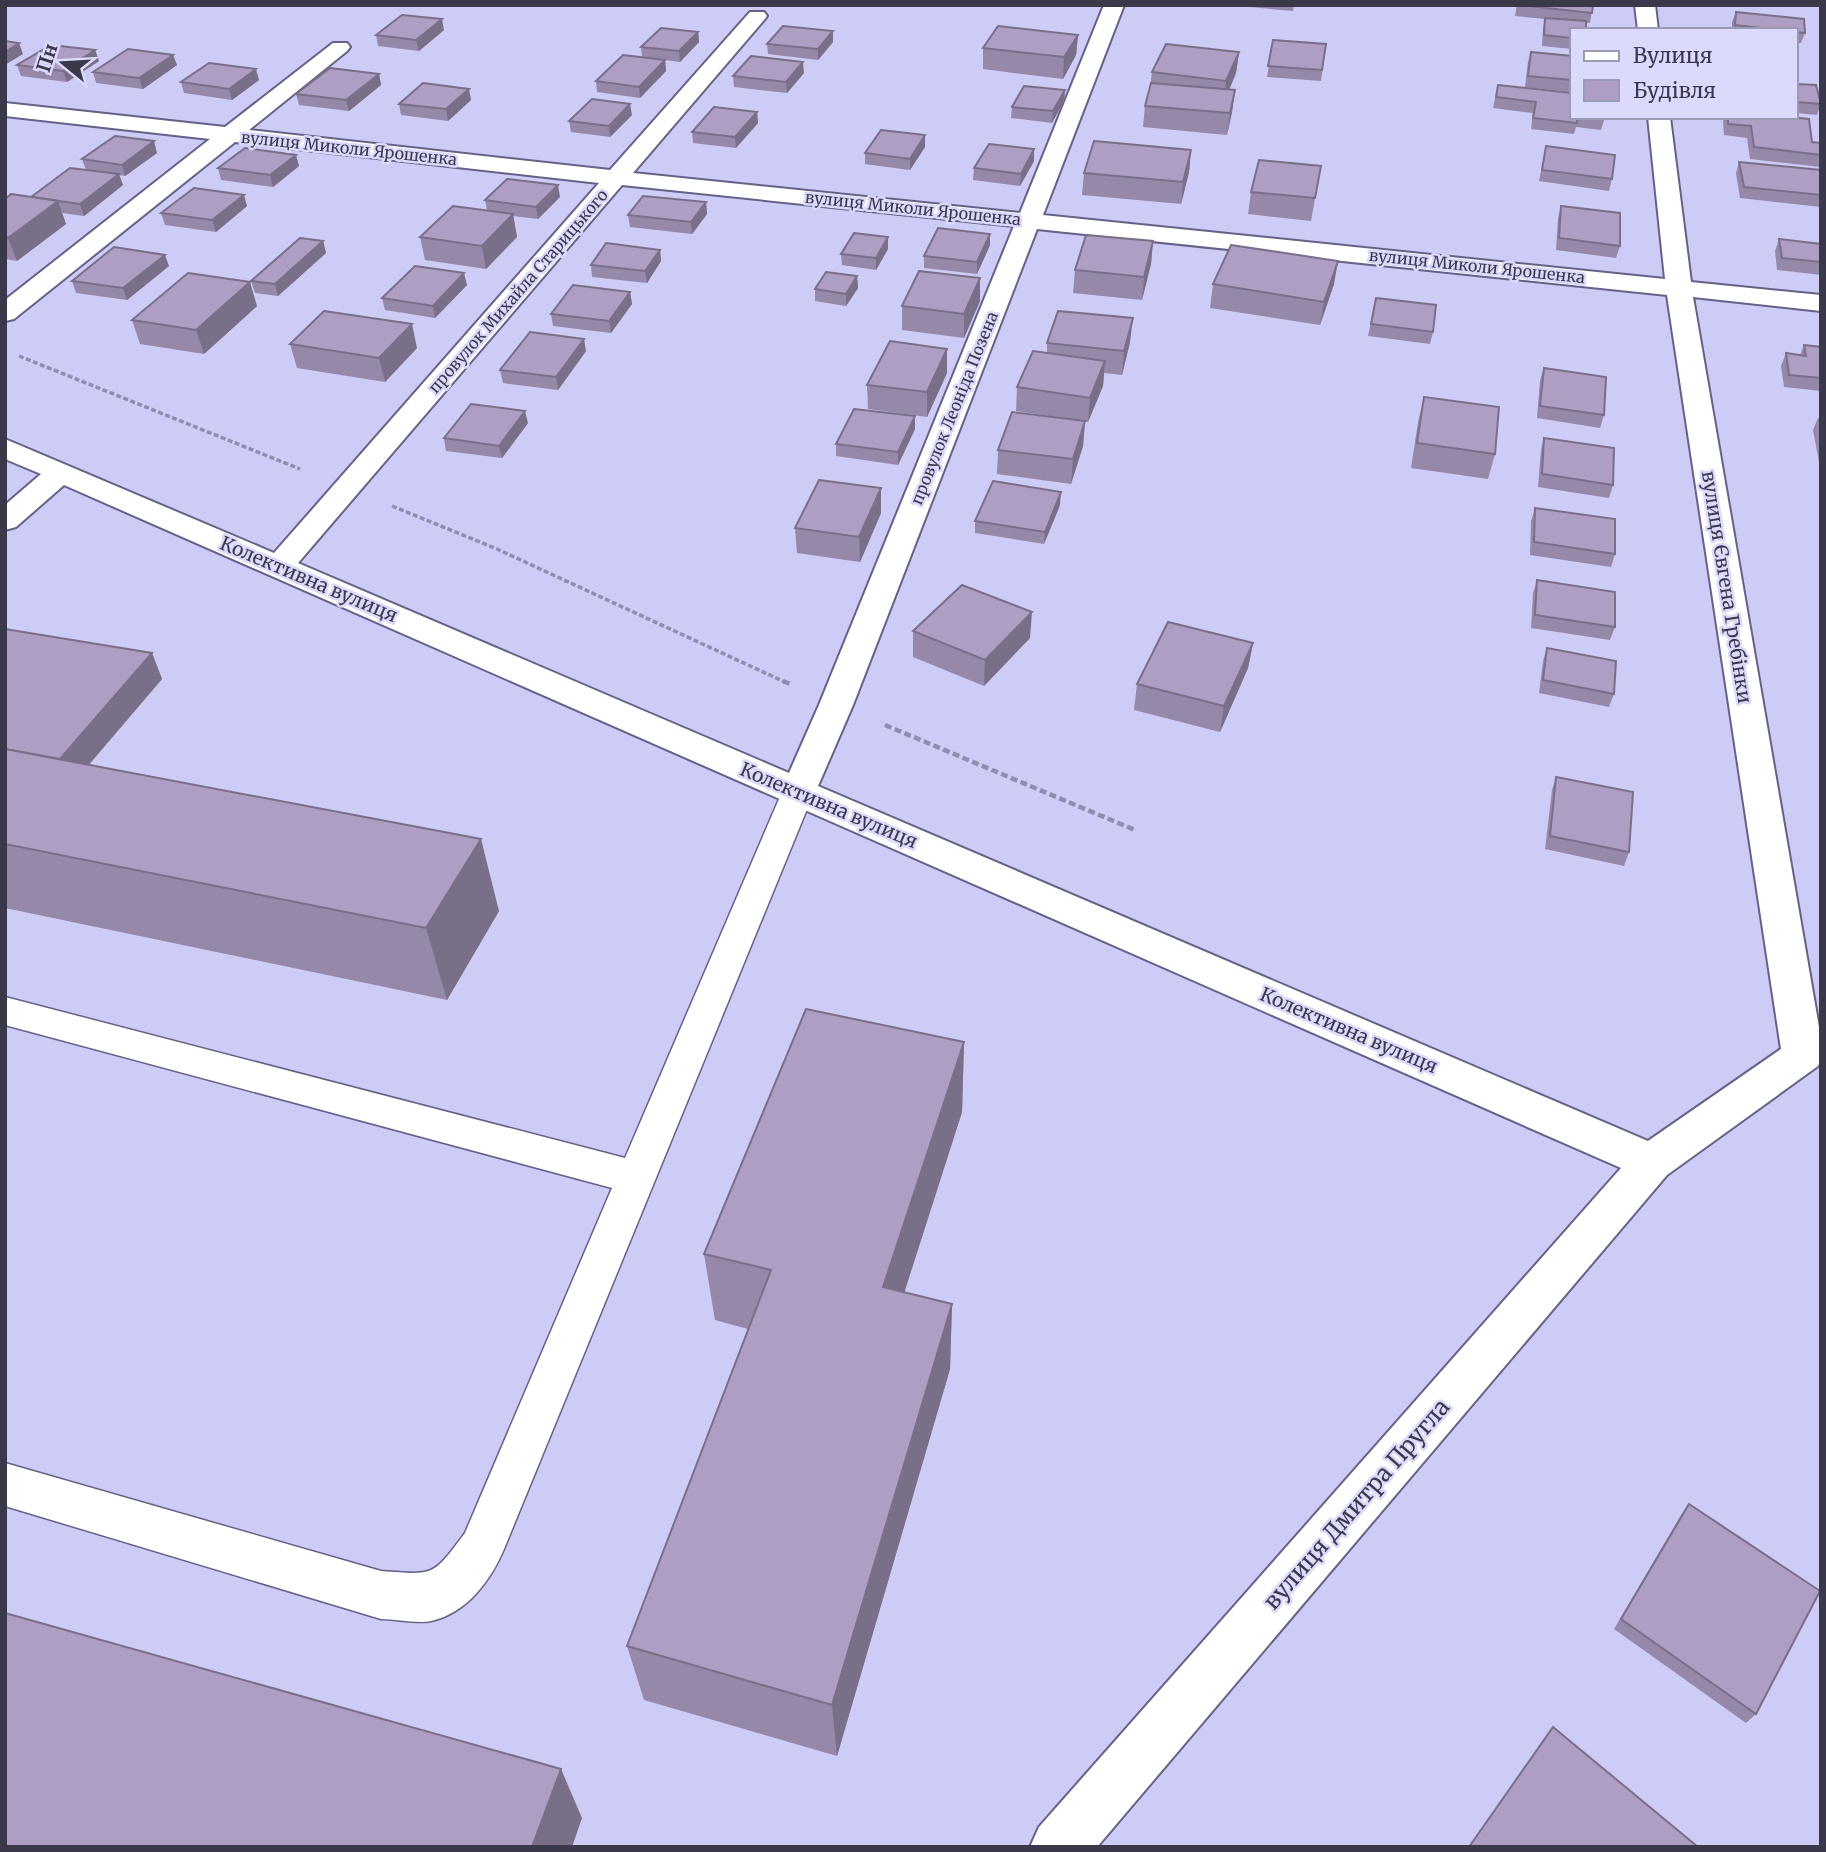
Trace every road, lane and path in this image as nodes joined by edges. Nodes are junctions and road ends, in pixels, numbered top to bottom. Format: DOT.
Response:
graph roads {
  1 [pos="1645,5"];
  2 [pos="1110,14"];
  3 [pos="757,16"];
  4 [pos="1648,28"];
  5 [pos="340,47"];
  6 [pos="5,110"];
  7 [pos="1659,119"];
  8 [pos="230,135"];
  9 [pos="617,178"];
  10 [pos="1028,220"];
  11 [pos="1679,287"];
  12 [pos="1821,303"];
  13 [pos="5,313"];
  14 [pos="18,355"];
  15 [pos="5,448"];
  16 [pos="61,472"];
  17 [pos="347,488"];
  18 [pos="5,521"];
  19 [pos="497,549"];
  20 [pos="279,566"];
  21 [pos="798,792"];
  22 [pos="5,1011"];
  23 [pos="1812,1058"];
  24 [pos="1653,1162"];
  25 [pos="637,1178"];
  26 [pos="5,1484"];
  27 [pos="1059,1847"];
  1 -- 4 [label="street"];
  2 -- 10 [label="street, провулок Леоніда Позена"];
  3 -- 9 [label="street, провулок Михайла Старицького"];
  5 -- 8 [label="street"];
  6 -- 8 [label="street, вулиця Миколи Ярошенка"];
  7 -- 11 [label="street, вулиця Євгена Гребінки"];
  8 -- 9 [label="street, вулиця Миколи Ярошенка"];
  8 -- 13 [label="street"];
  9 -- 10 [label="street, вулиця Миколи Ярошенка"];
  9 -- 17 [label="street, провулок Михайла Старицького"];
  10 -- 11 [label="street, вулиця Миколи Ярошенка"];
  10 -- 21 [label="street, провулок Леоніда Позена"];
  11 -- 12 [label="street, вулиця Миколи Ярошенка"];
  11 -- 23 [label="street, вулиця Євгена Гребінки"];
  14 -- 17 [label="path"];
  15 -- 16 [label="street, Колективна вулиця"];
  16 -- 18 [label="street"];
  16 -- 20 [label="street, Колективна вулиця"];
  17 -- 19 [label="path"];
  17 -- 20 [label="street, провулок Михайла Старицького"];
  20 -- 21 [label="street, Колективна вулиця"];
  21 -- 24 [label="street, Колективна вулиця"];
  21 -- 25 [label="lane"];
  22 -- 25 [label="lane"];
  23 -- 24 [label="street, вулиця Дмитра Пругла"];
  24 -- 27 [label="street, вулиця Дмитра Пругла"];
  25 -- 26 [label="lane"];
}
